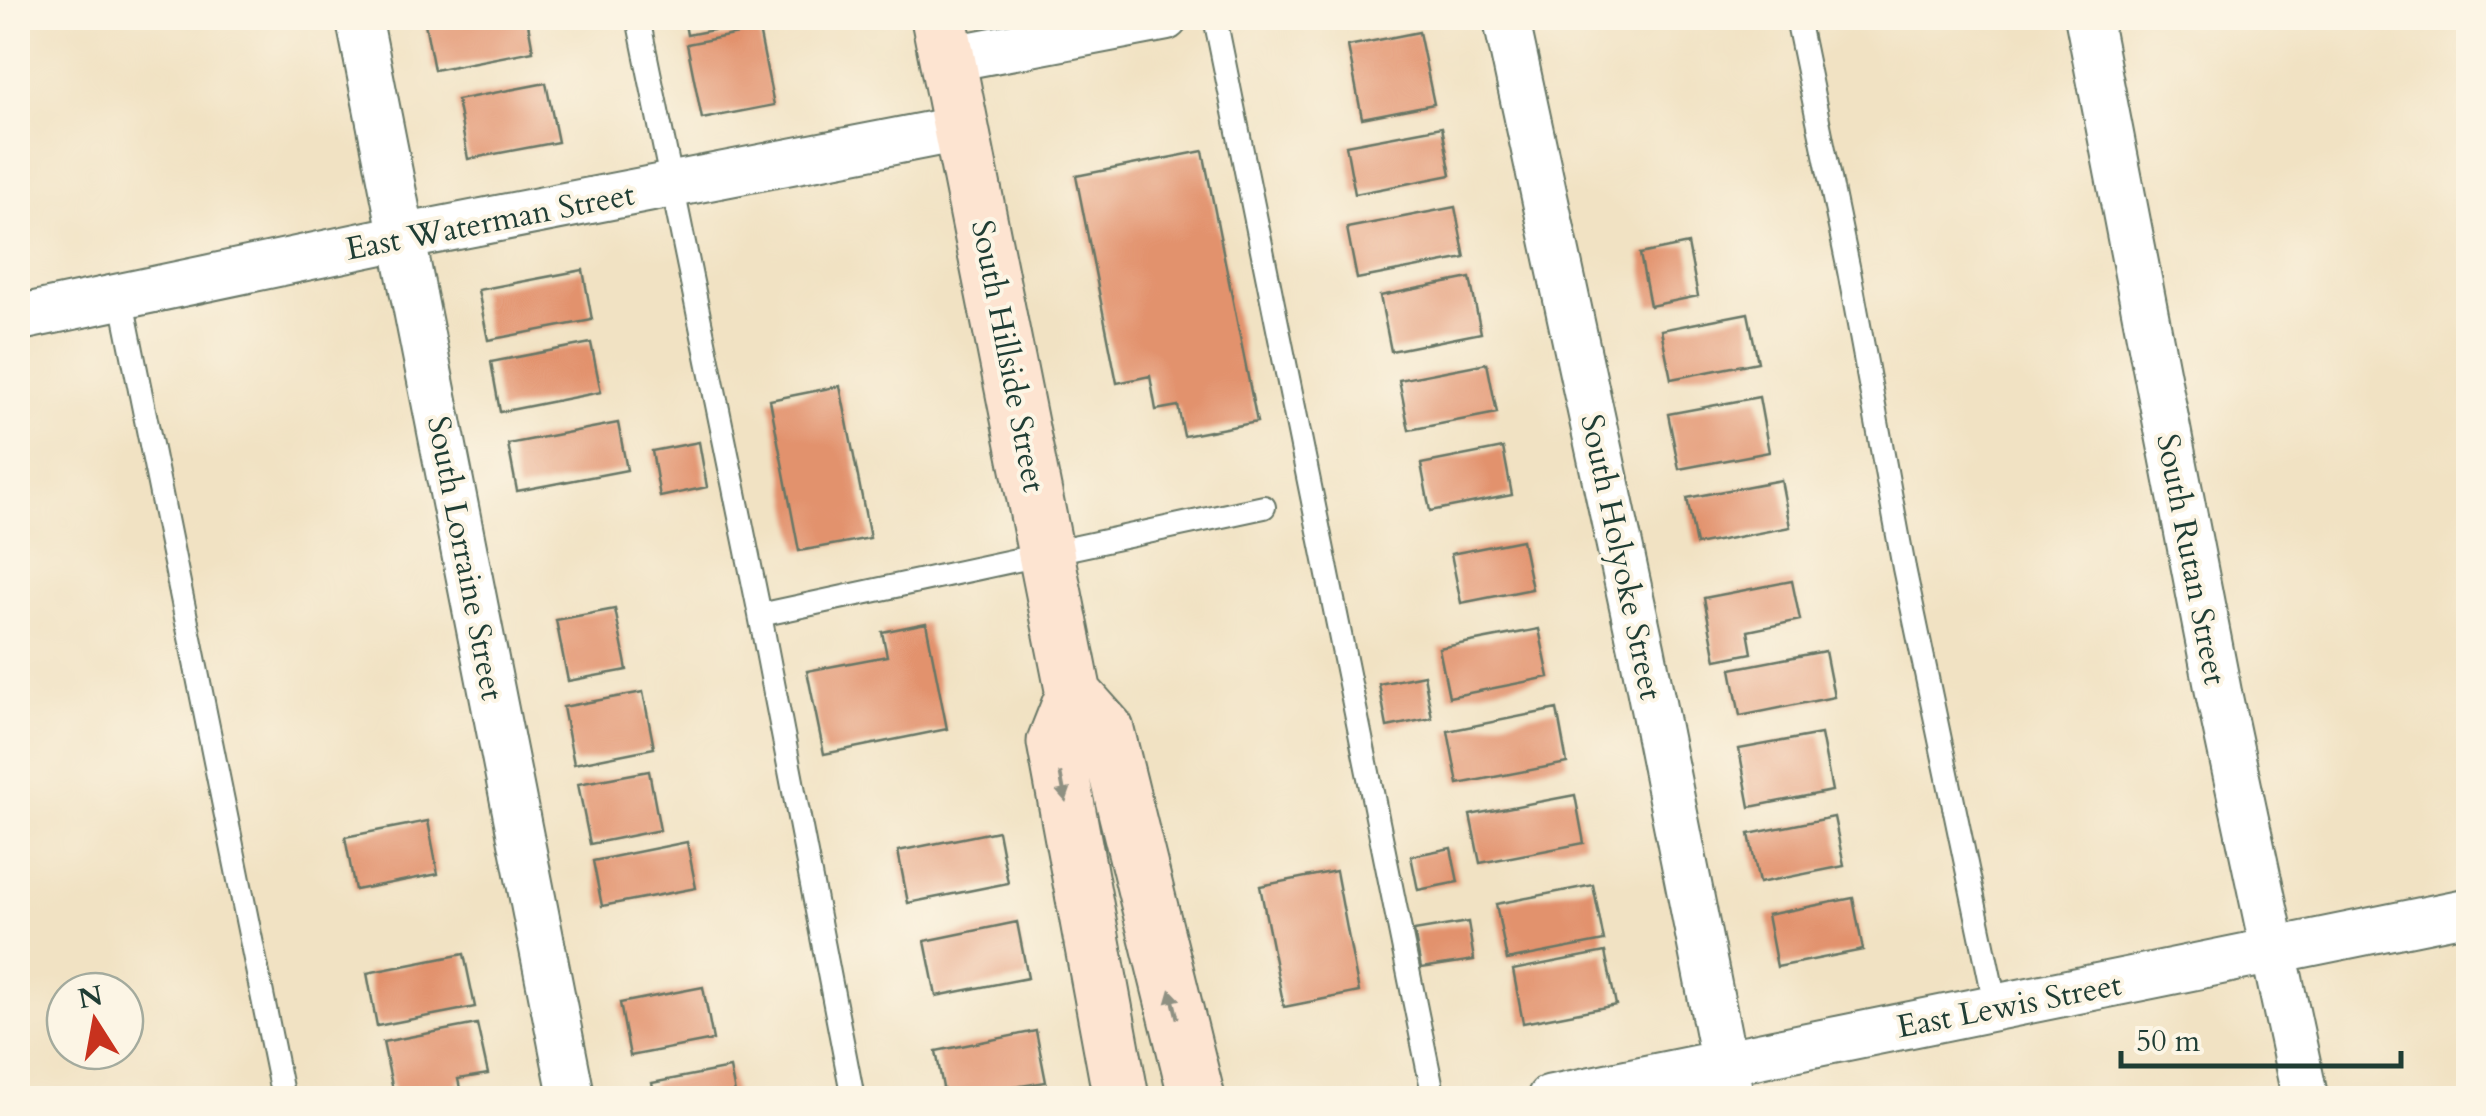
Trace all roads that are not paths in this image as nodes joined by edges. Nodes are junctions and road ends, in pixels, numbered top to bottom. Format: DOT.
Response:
graph roads {
  1 [pos="359,18"];
  2 [pos="638,18"];
  3 [pos="1166,18"];
  4 [pos="1215,18"];
  5 [pos="1506,18"];
  6 [pos="1797,18"];
  7 [pos="2088,18"];
  8 [pos="1080,26"];
  9 [pos="944,38"];
  10 [pos="963,128"];
  11 [pos="672,185"];
  12 [pos="403,238"];
  13 [pos="122,296"];
  14 [pos="18,318"];
  15 [pos="1264,507"];
  16 [pos="1048,551"];
  17 [pos="760,615"];
  18 [pos="1074,694"];
  19 [pos="2468,911"];
  20 [pos="2274,952"];
  21 [pos="1996,1008"];
  22 [pos="1728,1081"];
  23 [pos="283,1098"];
  24 [pos="572,1098"];
  25 [pos="853,1098"];
  26 [pos="1121,1098"];
  27 [pos="1197,1098"];
  28 [pos="1434,1098"];
  29 [pos="1550,1098"];
  30 [pos="2305,1098"];
  1 -- 12 [label="street, South Lorraine Street"];
  2 -- 11 [label="lane"];
  3 -- 8 [label="street"];
  4 -- 28 [label="lane"];
  5 -- 22 [label="street, South Holyoke Street"];
  6 -- 21 [label="lane"];
  7 -- 20 [label="street, South Rutan Street"];
  8 -- 9 [label="street"];
  9 -- 10 [label="main road, South Hillside Street"];
  10 -- 11 [label="street, East Waterman Street"];
  10 -- 16 [label="main road, South Hillside Street"];
  11 -- 12 [label="street, East Waterman Street"];
  11 -- 17 [label="lane"];
  12 -- 13 [label="street, East Waterman Street"];
  12 -- 24 [label="street, South Lorraine Street"];
  13 -- 14 [label="street, East Waterman Street"];
  13 -- 23 [label="lane"];
  15 -- 16 [label="lane"];
  16 -- 17 [label="lane"];
  16 -- 18 [label="main road, South Hillside Street"];
  17 -- 25 [label="lane"];
  18 -- 26 [label="main road, one-way"];
  27 -- 18 [label="main road, one-way"];
  19 -- 20 [label="street, East Lewis Street"];
  20 -- 21 [label="street, East Lewis Street"];
  20 -- 30 [label="street, South Rutan Street"];
  21 -- 22 [label="street, East Lewis Street"];
  22 -- 29 [label="street, East Lewis Street"];
}
